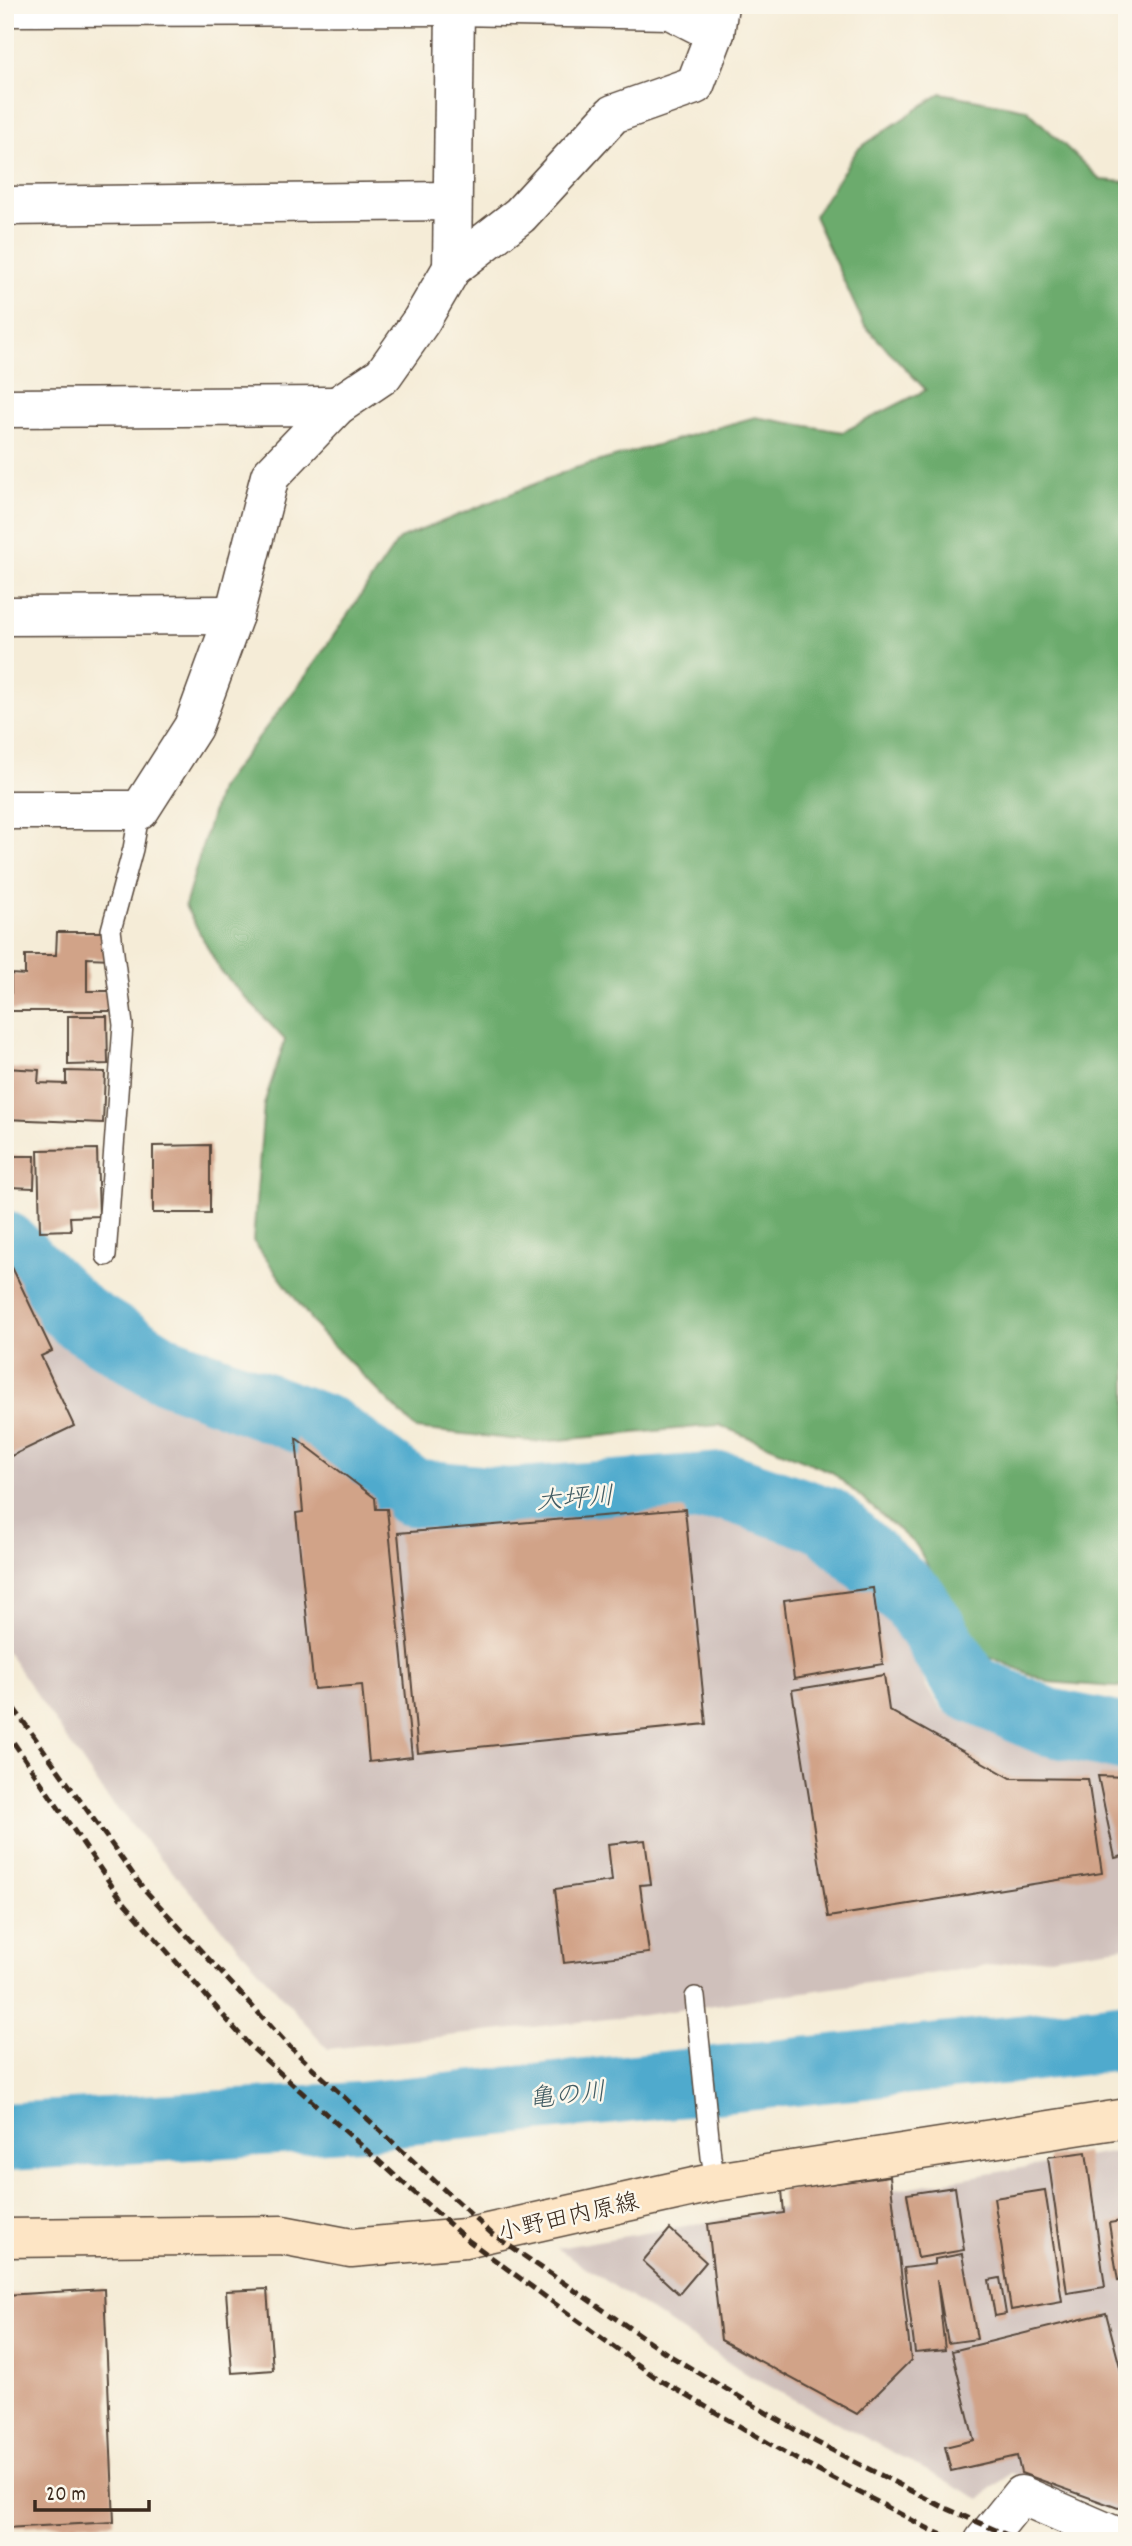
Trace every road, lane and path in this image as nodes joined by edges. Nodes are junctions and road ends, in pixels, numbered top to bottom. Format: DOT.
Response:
graph roads {
  1 [pos="455,6"];
  2 [pos="5,7"];
  3 [pos="717,19"];
  4 [pos="452,201"];
  5 [pos="5,206"];
  6 [pos="452,268"];
  7 [pos="337,407"];
  8 [pos="5,408"];
  9 [pos="5,615"];
  10 [pos="234,615"];
  11 [pos="5,810"];
  12 [pos="140,810"];
  13 [pos="106,1256"];
  14 [pos="695,1997"];
  15 [pos="1127,2118"];
  16 [pos="714,2170"];
  17 [pos="5,2238"];
  18 [pos="984,2541"];
  19 [pos="1127,2541"];
  1 -- 2 [label="street"];
  1 -- 3 [label="street"];
  1 -- 4 [label="street"];
  3 -- 6 [label="street"];
  4 -- 5 [label="street"];
  4 -- 6 [label="street"];
  6 -- 7 [label="street"];
  7 -- 8 [label="street"];
  7 -- 10 [label="street"];
  9 -- 10 [label="street"];
  10 -- 12 [label="street"];
  11 -- 12 [label="street"];
  12 -- 13 [label="lane"];
  14 -- 16 [label="lane"];
  15 -- 16 [label="main road, 小野田内原線"];
  16 -- 17 [label="main road, 小野田内原線"];
  18 -- 19 [label="street"];
}
